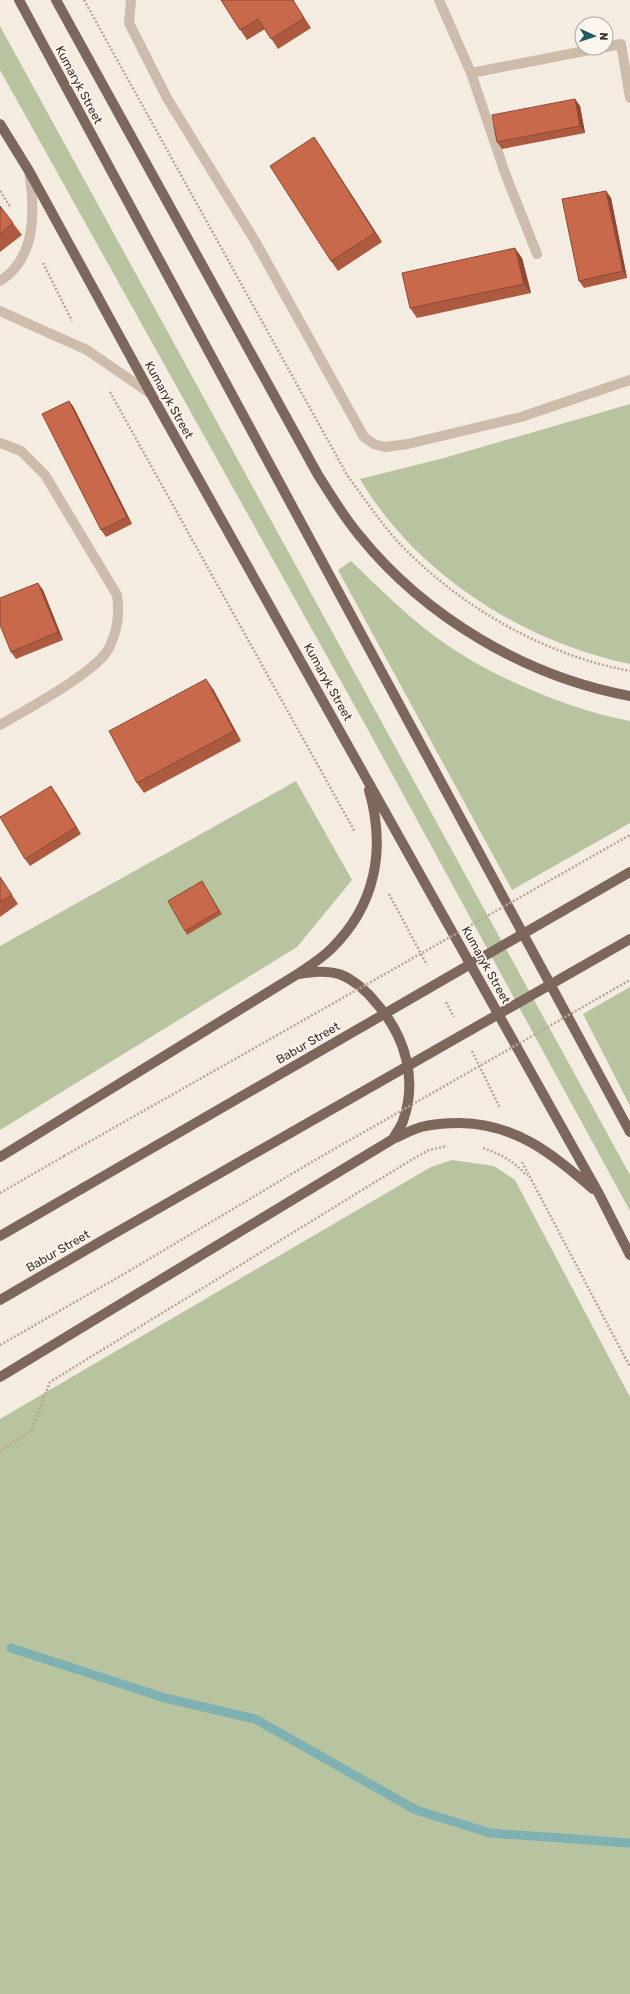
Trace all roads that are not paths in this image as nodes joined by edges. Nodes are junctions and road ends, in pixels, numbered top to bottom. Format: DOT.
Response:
graph roads {
  1 [pos="19,0"];
  2 [pos="131,0"];
  3 [pos="439,0"];
  4 [pos="58,3"];
  5 [pos="614,45"];
  6 [pos="574,53"];
  7 [pos="471,73"];
  8 [pos="630,98"];
  9 [pos="0,124"];
  10 [pos="29,170"];
  11 [pos="537,254"];
  12 [pos="0,281"];
  13 [pos="0,311"];
  14 [pos="630,380"];
  15 [pos="151,394"];
  16 [pos="0,443"];
  17 [pos="630,696"];
  18 [pos="0,725"];
  19 [pos="363,773"];
  20 [pos="630,872"];
  21 [pos="630,939"];
  22 [pos="296,975"];
  23 [pos="630,1132"];
  24 [pos="393,1139"];
  25 [pos="0,1157"];
  26 [pos="599,1194"];
  27 [pos="0,1236"];
  28 [pos="630,1254"];
  29 [pos="0,1300"];
  30 [pos="0,1377"];
  1 -- 23 [label="main road, Kumaryk Street"];
  2 -- 14 [label="street"];
  3 -- 7 [label="street"];
  4 -- 17 [label="main road"];
  5 -- 8 [label="street"];
  6 -- 7 [label="street"];
  7 -- 11 [label="street"];
  9 -- 10 [label="main road, Kumaryk Street"];
  10 -- 12 [label="street"];
  10 -- 15 [label="main road, Kumaryk Street"];
  13 -- 15 [label="street"];
  15 -- 19 [label="main road, Kumaryk Street"];
  16 -- 18 [label="street"];
  19 -- 22 [label="main road"];
  19 -- 26 [label="main road, Kumaryk Street"];
  20 -- 27 [label="main road, Babur Street, bridge"];
  21 -- 29 [label="main road, Babur Street, bridge"];
  22 -- 24 [label="main road"];
  22 -- 25 [label="main road"];
  24 -- 26 [label="main road"];
  24 -- 30 [label="main road"];
  26 -- 28 [label="main road, Kumaryk Street"];
}
